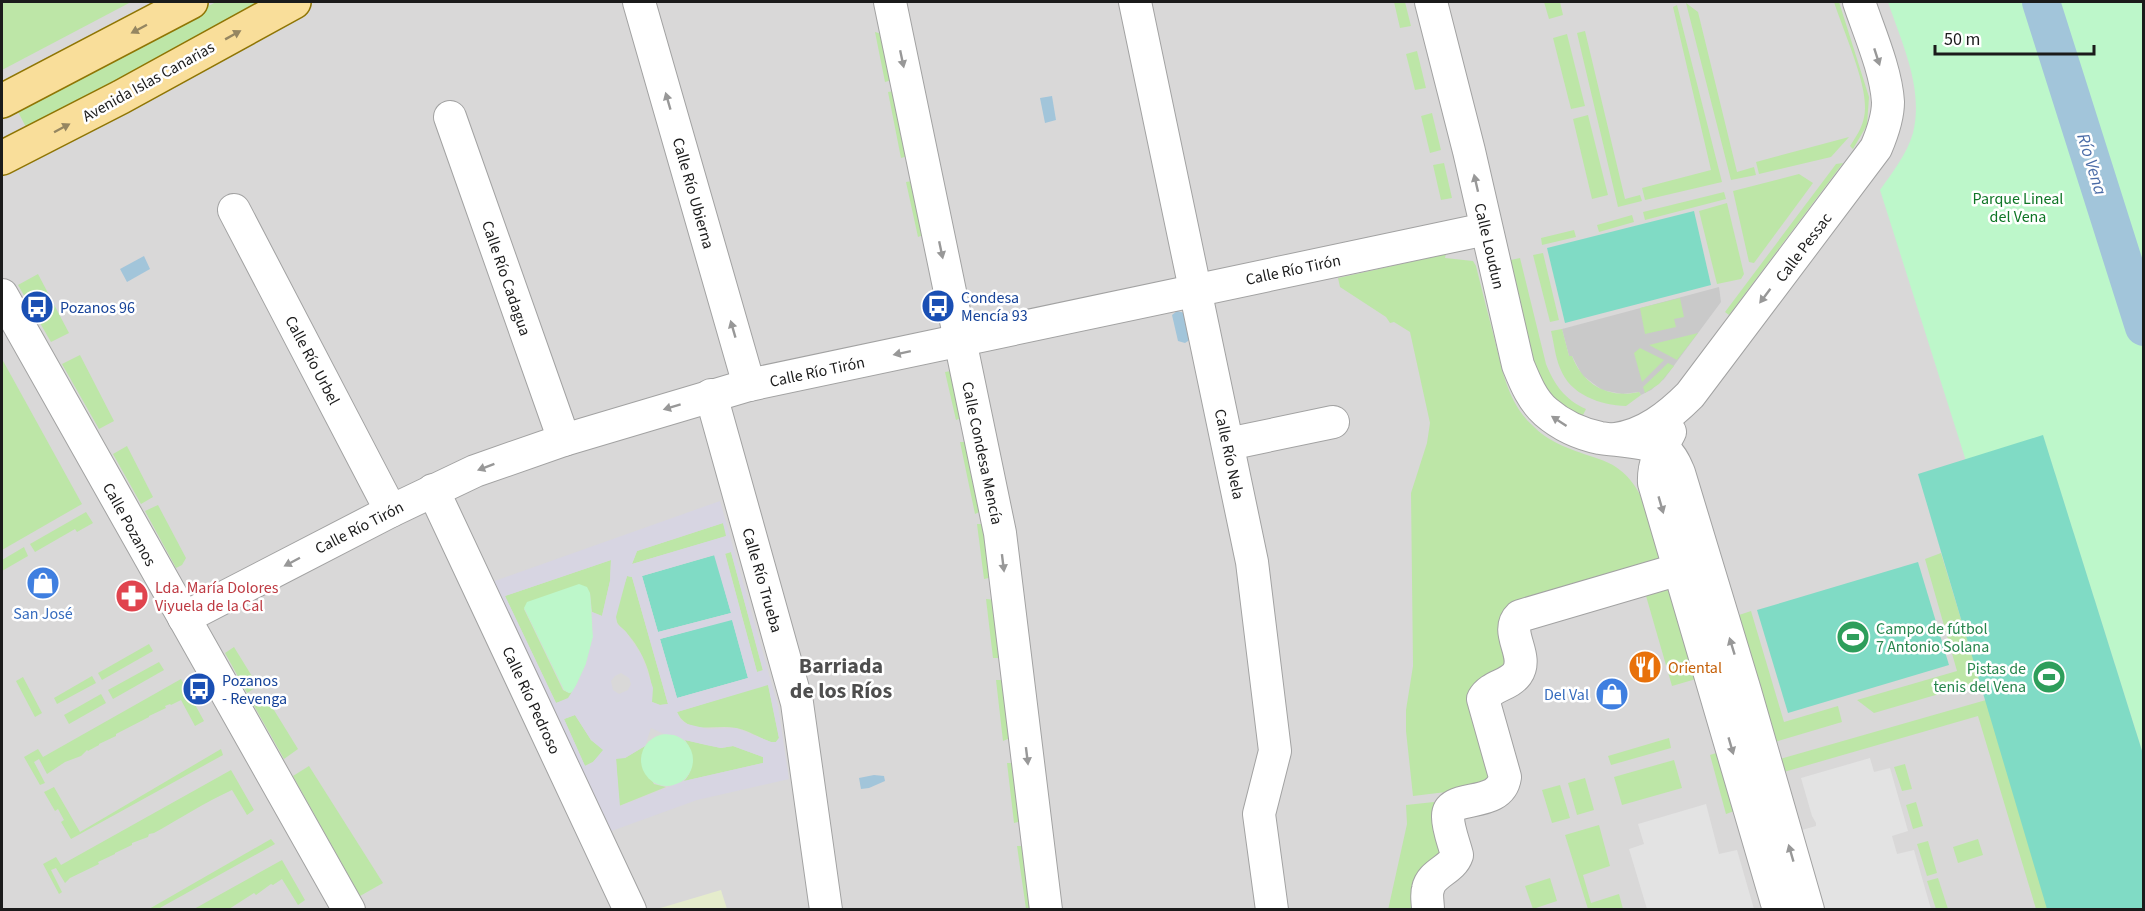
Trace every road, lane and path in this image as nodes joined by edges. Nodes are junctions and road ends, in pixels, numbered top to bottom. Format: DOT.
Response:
graph roads {
  1 [pos="191,2"];
  2 [pos="294,2"];
  3 [pos="639,2"];
  4 [pos="890,2"];
  5 [pos="1135,2"];
  6 [pos="1431,2"];
  7 [pos="1859,2"];
  8 [pos="2,101"];
  9 [pos="450,117"];
  10 [pos="4,159"];
  11 [pos="234,210"];
  12 [pos="1486,229"];
  13 [pos="1196,291"];
  14 [pos="2,295"];
  15 [pos="960,341"];
  16 [pos="749,385"];
  17 [pos="711,395"];
  18 [pos="1690,395"];
  19 [pos="1333,422"];
  20 [pos="1614,439"];
  21 [pos="564,440"];
  22 [pos="1228,444"];
  23 [pos="1661,449"];
  24 [pos="433,490"];
  25 [pos="391,511"];
  26 [pos="1680,569"];
  27 [pos="184,618"];
  28 [pos="1731,694"];
  29 [pos="1765,814"];
  30 [pos="349,909"];
  31 [pos="630,909"];
  32 [pos="826,909"];
  33 [pos="1046,909"];
  34 [pos="1272,909"];
  35 [pos="1428,909"];
  36 [pos="1779,909"];
  37 [pos="1808,909"];
  1 -- 8 [label="main road, one-way"];
  10 -- 2 [label="main road, Avenida Islas Canarias, one-way"];
  16 -- 3 [label="street, Calle Río Ubierna, one-way"];
  4 -- 15 [label="street, Calle Condesa Mencía, one-way"];
  5 -- 13 [label="street, Calle Río Nela"];
  12 -- 6 [label="street, Calle Loudun, one-way"];
  7 -- 18 [label="street, Calle Pessac, one-way"];
  9 -- 21 [label="street, Calle Río Cadagua"];
  11 -- 25 [label="street, Calle Río Urbel"];
  12 -- 13 [label="street, Calle Río Tirón"];
  20 -- 12 [label="street, Calle Loudun, one-way"];
  13 -- 15 [label="street, Calle Río Tirón"];
  13 -- 22 [label="street, Calle Río Nela"];
  14 -- 27 [label="street, Calle Pozanos"];
  15 -- 16 [label="street, Calle Río Tirón, one-way"];
  15 -- 33 [label="street, Calle Condesa Mencía, one-way"];
  16 -- 17 [label="street, Calle Río Tirón"];
  17 -- 21 [label="street, Calle Río Tirón, one-way"];
  17 -- 32 [label="street, Calle Río Trueba"];
  18 -- 20 [label="street, Calle Pessac"];
  18 -- 23 [label="street"];
  19 -- 22 [label="street"];
  20 -- 23 [label="street, Calle Loudun"];
  21 -- 24 [label="street, Calle Río Tirón, one-way"];
  22 -- 34 [label="street, Calle Río Nela"];
  23 -- 26 [label="street, one-way"];
  28 -- 23 [label="street, one-way"];
  24 -- 25 [label="street, Calle Río Tirón"];
  24 -- 31 [label="street, Calle Río Pedroso"];
  25 -- 27 [label="street, Calle Río Tirón, one-way"];
  26 -- 28 [label="street"];
  26 -- 35 [label="street"];
  27 -- 30 [label="street, Calle Pozanos"];
  28 -- 29 [label="street"];
  29 -- 36 [label="street"];
  37 -- 29 [label="street, one-way"];
}
